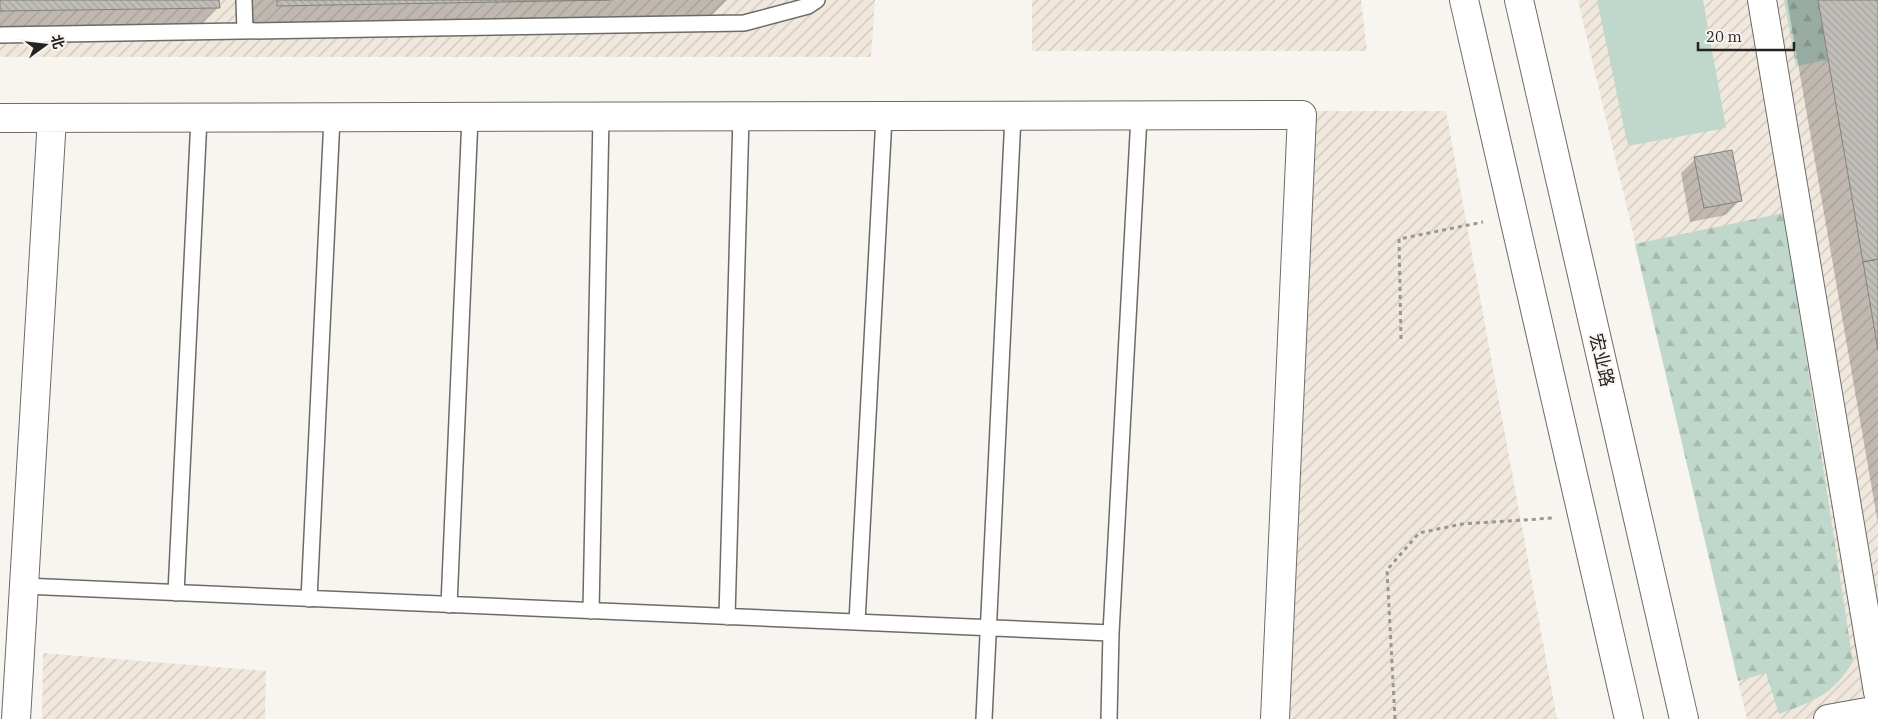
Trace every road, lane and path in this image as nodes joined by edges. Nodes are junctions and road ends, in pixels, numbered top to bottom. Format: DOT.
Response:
graph roads {
  1 [pos="244,0"];
  2 [pos="817,0"];
  3 [pos="1464,0"];
  4 [pos="1519,0"];
  5 [pos="1762,0"];
  6 [pos="245,31"];
  7 [pos="0,36"];
  8 [pos="1013,116"];
  9 [pos="1139,116"];
  10 [pos="470,117"];
  11 [pos="601,117"];
  12 [pos="741,117"];
  13 [pos="884,117"];
  14 [pos="0,118"];
  15 [pos="52,118"];
  16 [pos="199,118"];
  17 [pos="332,118"];
  18 [pos="1514,216"];
  19 [pos="1401,338"];
  20 [pos="1589,545"];
  21 [pos="24,586"];
  22 [pos="176,593"];
  23 [pos="309,599"];
  24 [pos="449,604"];
  25 [pos="591,611"];
  26 [pos="727,617"];
  27 [pos="857,622"];
  28 [pos="988,628"];
  29 [pos="1111,633"];
  30 [pos="1878,692"];
  31 [pos="1878,710"];
  32 [pos="16,719"];
  33 [pos="984,719"];
  34 [pos="1109,719"];
  35 [pos="1275,719"];
  36 [pos="1395,719"];
  37 [pos="1628,719"];
  38 [pos="1684,719"];
  39 [pos="1828,719"];
  1 -- 6 [label="lane"];
  2 -- 6 [label="lane"];
  3 -- 18 [label="street"];
  4 -- 38 [label="street, 宏业路"];
  5 -- 30 [label="street"];
  6 -- 7 [label="lane"];
  8 -- 9 [label="street"];
  8 -- 13 [label="street"];
  8 -- 28 [label="lane"];
  9 -- 29 [label="lane"];
  9 -- 35 [label="street"];
  10 -- 11 [label="street"];
  10 -- 17 [label="street"];
  10 -- 24 [label="lane"];
  11 -- 12 [label="street"];
  11 -- 25 [label="lane"];
  12 -- 13 [label="street"];
  12 -- 26 [label="lane"];
  13 -- 27 [label="lane"];
  14 -- 15 [label="street"];
  15 -- 16 [label="street"];
  15 -- 21 [label="street"];
  16 -- 17 [label="street"];
  16 -- 22 [label="lane"];
  17 -- 23 [label="lane"];
  18 -- 19 [label="path"];
  18 -- 20 [label="street"];
  20 -- 36 [label="path"];
  20 -- 37 [label="street"];
  21 -- 22 [label="lane"];
  21 -- 32 [label="street"];
  22 -- 23 [label="lane"];
  23 -- 24 [label="lane"];
  24 -- 25 [label="lane"];
  25 -- 26 [label="lane"];
  26 -- 27 [label="lane"];
  27 -- 28 [label="lane"];
  28 -- 29 [label="lane"];
  28 -- 33 [label="lane"];
  29 -- 34 [label="lane"];
  31 -- 39 [label="street"];
}
